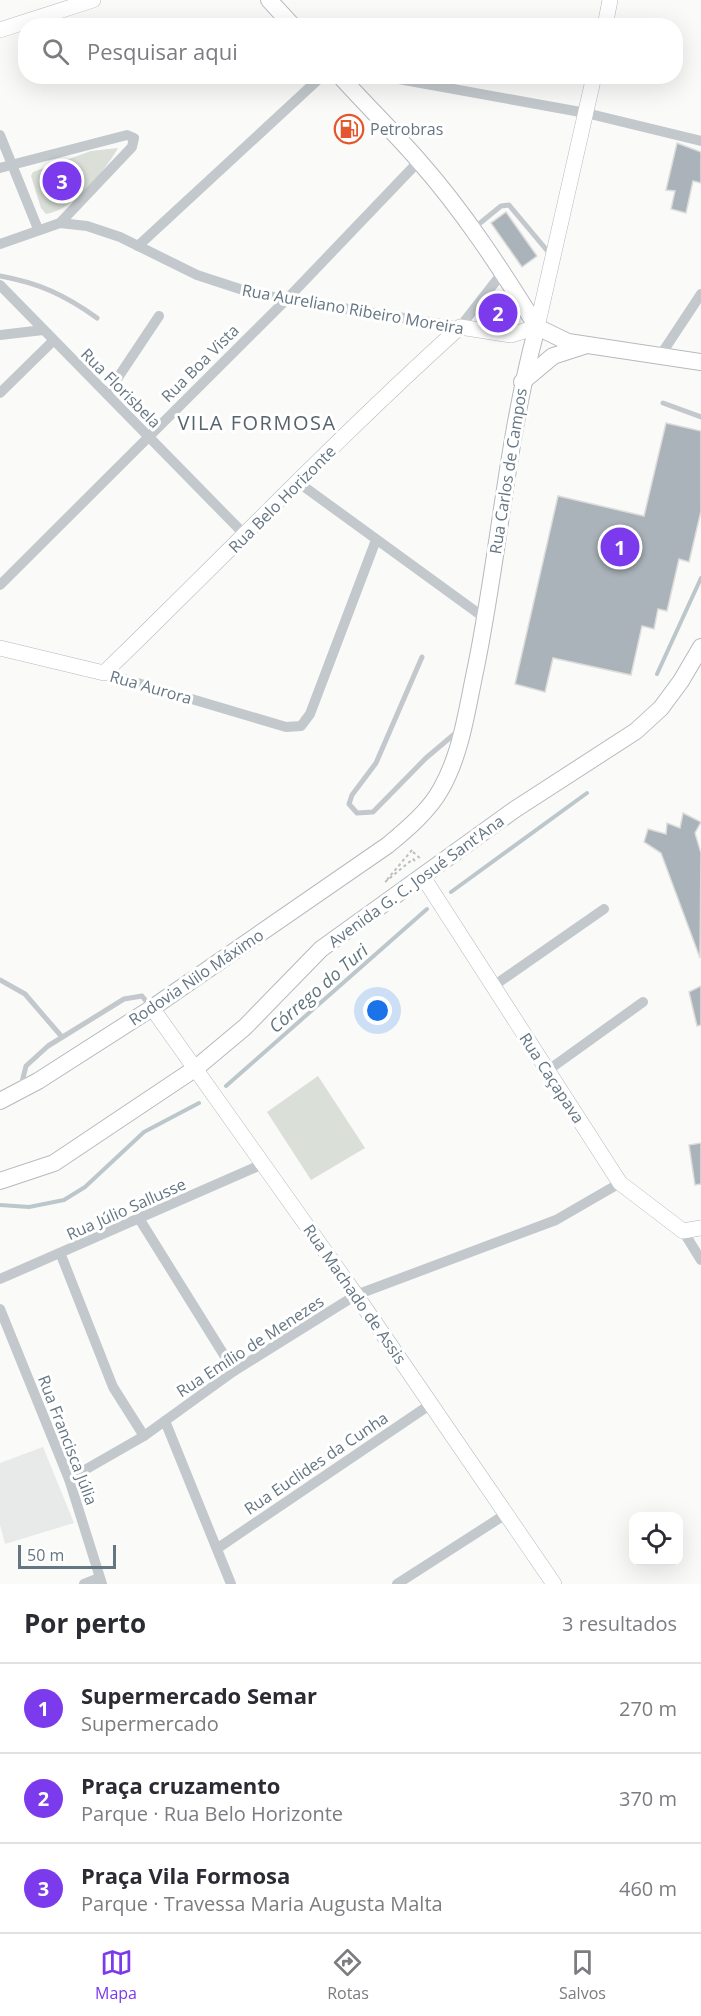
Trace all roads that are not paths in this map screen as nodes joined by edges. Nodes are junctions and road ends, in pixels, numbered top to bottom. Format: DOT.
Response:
graph roads {
  1 [pos="93,0"];
  2 [pos="269,0"];
  3 [pos="610,0"];
  4 [pos="37,18"];
  5 [pos="286,18"];
  6 [pos="607,18"];
  7 [pos="18,24"];
  8 [pos="0,30"];
  9 [pos="313,84"];
  10 [pos="348,84"];
  11 [pos="426,84"];
  12 [pos="592,84"];
  13 [pos="586,113"];
  14 [pos="0,135"];
  15 [pos="701,141"];
  16 [pos="420,161"];
  17 [pos="13,167"];
  18 [pos="0,168"];
  19 [pos="60,223"];
  20 [pos="38,229"];
  21 [pos="472,229"];
  22 [pos="0,244"];
  23 [pos="138,246"];
  24 [pos="553,257"];
  25 [pos="503,272"];
  26 [pos="0,276"];
  27 [pos="0,285"];
  28 [pos="701,294"];
  29 [pos="286,300"];
  30 [pos="159,316"];
  31 [pos="97,318"];
  32 [pos="460,327"];
  33 [pos="537,327"];
  34 [pos="43,330"];
  35 [pos="0,335"];
  36 [pos="53,341"];
  37 [pos="588,345"];
  38 [pos="660,356"];
  39 [pos="701,362"];
  40 [pos="522,382"];
  41 [pos="0,393"];
  42 [pos="107,394"];
  43 [pos="663,403"];
  44 [pos="701,417"];
  45 [pos="148,436"];
  46 [pos="298,483"];
  47 [pos="246,536"];
  48 [pos="376,540"];
  49 [pos="0,585"];
  50 [pos="486,619"];
  51 [pos="701,647"];
  52 [pos="0,648"];
  53 [pos="422,657"];
  54 [pos="104,673"];
  55 [pos="463,726"];
  56 [pos="394,840"];
  57 [pos="425,871"];
  58 [pos="604,909"];
  59 [pos="0,981"];
  60 [pos="492,987"];
  61 [pos="643,1002"];
  62 [pos="152,1008"];
  63 [pos="62,1037"];
  64 [pos="196,1068"];
  65 [pos="547,1071"];
  66 [pos="20,1091"];
  67 [pos="0,1101"];
  68 [pos="263,1164"];
  69 [pos="0,1181"];
  70 [pos="620,1183"];
  71 [pos="140,1220"];
  72 [pos="701,1228"];
  73 [pos="683,1231"];
  74 [pos="61,1254"];
  75 [pos="701,1260"];
  76 [pos="0,1279"];
  77 [pos="356,1295"];
  78 [pos="0,1309"];
  79 [pos="234,1371"];
  80 [pos="431,1404"];
  81 [pos="165,1421"];
  82 [pos="144,1436"];
  83 [pos="69,1479"];
  84 [pos="506,1514"];
  85 [pos="218,1548"];
  86 [pos="100,1581"];
  87 [pos="84,1584"];
  88 [pos="231,1584"];
  89 [pos="397,1584"];
  90 [pos="554,1584"];
  1 -- 4 [label="street"];
  2 -- 5 [label="main road"];
  3 -- 6 [label="street"];
  7 -- 8 [label="street"];
  9 -- 23 [label="street"];
  10 -- 16 [label="main road"];
  11 -- 13 [label="street"];
  12 -- 13 [label="street, Rua Carlos de Campos"];
  13 -- 15 [label="street"];
  13 -- 24 [label="street, Rua Carlos de Campos"];
  14 -- 17 [label="street"];
  16 -- 21 [label="main road"];
  16 -- 29 [label="street, Rua Boa Vista"];
  17 -- 18 [label="street"];
  17 -- 19 [label="street"];
  17 -- 20 [label="street"];
  19 -- 20 [label="street, Rua Aureliano Ribeiro Moreira"];
  19 -- 23 [label="street, Rua Aureliano Ribeiro Moreira"];
  20 -- 22 [label="street, Rua Aureliano Ribeiro Moreira"];
  21 -- 24 [label="lane"];
  21 -- 25 [label="main road"];
  23 -- 29 [label="street, Rua Aureliano Ribeiro Moreira"];
  24 -- 33 [label="street, Rua Carlos de Campos"];
  25 -- 32 [label="street, Rua Belo Horizonte"];
  25 -- 33 [label="main road"];
  26 -- 31 [label="lane"];
  27 -- 34 [label="street, Rua Florisbela"];
  28 -- 38 [label="street"];
  29 -- 32 [label="street, Rua Aureliano Ribeiro Moreira"];
  29 -- 45 [label="street, Rua Boa Vista"];
  30 -- 42 [label="street"];
  32 -- 33 [label="street, Rua Aureliano Ribeiro Moreira"];
  32 -- 46 [label="street, Rua Belo Horizonte"];
  33 -- 37 [label="main road"];
  33 -- 40 [label="main road, Rua Carlos de Campos"];
  34 -- 35 [label="street"];
  34 -- 36 [label="street, Rua Florisbela"];
  36 -- 41 [label="street"];
  36 -- 42 [label="street, Rua Florisbela"];
  37 -- 38 [label="main road"];
  37 -- 40 [label="main road"];
  38 -- 39 [label="main road"];
  40 -- 50 [label="main road, Rua Carlos de Campos"];
  42 -- 45 [label="street, Rua Florisbela"];
  43 -- 44 [label="lane"];
  45 -- 47 [label="street, Rua Florisbela"];
  45 -- 49 [label="street, Rua Boa Vista"];
  46 -- 47 [label="street, Rua Belo Horizonte"];
  46 -- 48 [label="street"];
  47 -- 54 [label="street, Rua Belo Horizonte"];
  48 -- 50 [label="street"];
  48 -- 54 [label="street, Rua Aurora"];
  50 -- 55 [label="main road, Rua Carlos de Campos"];
  51 -- 57 [label="main road, Avenida G. C. Josué Sant'Ana"];
  52 -- 54 [label="street, Rua Aurora"];
  53 -- 55 [label="lane"];
  55 -- 56 [label="main road, Rua Carlos de Campos"];
  56 -- 62 [label="main road, Rodovia Nilo Máximo"];
  57 -- 60 [label="street, Rua Caçapava"];
  57 -- 64 [label="main road, Avenida G. C. Josué Sant'Ana"];
  58 -- 60 [label="street"];
  59 -- 63 [label="lane"];
  60 -- 65 [label="street, Rua Caçapava"];
  61 -- 65 [label="street"];
  62 -- 63 [label="lane"];
  62 -- 64 [label="street, Rua Machado de Assis"];
  62 -- 66 [label="main road, Rodovia Nilo Máximo"];
  63 -- 66 [label="lane"];
  64 -- 68 [label="street, Rua Machado de Assis"];
  64 -- 69 [label="main road, Avenida G. C. Josué Sant'Ana"];
  65 -- 70 [label="street, Rua Caçapava"];
  66 -- 67 [label="main road, Rodovia Nilo Máximo"];
  68 -- 71 [label="street, Rua Júlio Sallusse"];
  68 -- 77 [label="street, Rua Machado de Assis"];
  70 -- 73 [label="street, Rua Caçapava"];
  70 -- 77 [label="street, Rua Emílio de Menezes"];
  71 -- 74 [label="street, Rua Júlio Sallusse"];
  71 -- 79 [label="street"];
  72 -- 73 [label="street"];
  73 -- 75 [label="street, Rua Caçapava"];
  74 -- 76 [label="street, Rua Júlio Sallusse"];
  74 -- 82 [label="street"];
  77 -- 79 [label="street, Rua Emílio de Menezes"];
  77 -- 80 [label="street, Rua Machado de Assis"];
  78 -- 83 [label="street, Rua Francisca Júlia"];
  79 -- 81 [label="street, Rua Emílio de Menezes"];
  80 -- 84 [label="street, Rua Machado de Assis"];
  80 -- 85 [label="street, Rua Euclides da Cunha"];
  81 -- 82 [label="street, Rua Emílio de Menezes"];
  81 -- 85 [label="street"];
  82 -- 83 [label="street, Rua Emílio de Menezes"];
  83 -- 86 [label="street, Rua Francisca Júlia"];
  84 -- 89 [label="street"];
  84 -- 90 [label="street, Rua Machado de Assis"];
  85 -- 88 [label="street"];
  86 -- 87 [label="street"];
}
